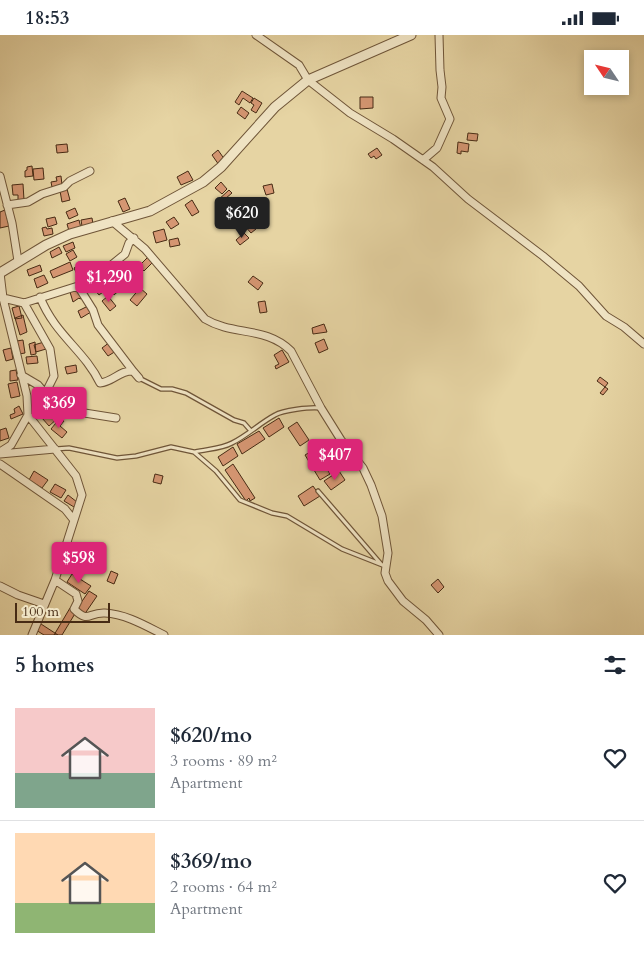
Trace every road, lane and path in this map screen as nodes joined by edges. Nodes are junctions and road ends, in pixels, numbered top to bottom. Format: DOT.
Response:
graph roads {
  1 [pos="256,35"];
  2 [pos="412,35"];
  3 [pos="439,35"];
  4 [pos="308,80"];
  5 [pos="422,159"];
  6 [pos="90,171"];
  7 [pos="0,178"];
  8 [pos="7,205"];
  9 [pos="112,221"];
  10 [pos="134,238"];
  11 [pos="18,261"];
  12 [pos="0,273"];
  13 [pos="78,286"];
  14 [pos="40,297"];
  15 [pos="3,298"];
  16 [pos="24,303"];
  17 [pos="644,344"];
  18 [pos="132,371"];
  19 [pos="21,375"];
  20 [pos="139,378"];
  21 [pos="45,394"];
  22 [pos="321,408"];
  23 [pos="28,415"];
  24 [pos="116,418"];
  25 [pos="251,431"];
  26 [pos="54,449"];
  27 [pos="194,452"];
  28 [pos="0,453"];
  29 [pos="0,464"];
  30 [pos="318,491"];
  31 [pos="73,519"];
  32 [pos="383,565"];
  33 [pos="55,580"];
  34 [pos="0,586"];
  35 [pos="44,604"];
  36 [pos="34,634"];
  37 [pos="164,635"];
  38 [pos="439,635"];
  1 -- 4 [label="street"];
  2 -- 4 [label="street"];
  3 -- 5 [label="street"];
  4 -- 5 [label="street"];
  4 -- 9 [label="street"];
  5 -- 17 [label="street"];
  6 -- 8 [label="street"];
  7 -- 8 [label="street"];
  8 -- 11 [label="street"];
  9 -- 10 [label="street"];
  9 -- 11 [label="street"];
  10 -- 13 [label="street"];
  10 -- 22 [label="street"];
  11 -- 12 [label="street"];
  12 -- 15 [label="street"];
  13 -- 14 [label="street"];
  13 -- 18 [label="street"];
  14 -- 16 [label="street"];
  14 -- 18 [label="street"];
  15 -- 16 [label="street"];
  15 -- 19 [label="street"];
  16 -- 21 [label="street"];
  18 -- 20 [label="street"];
  19 -- 21 [label="street"];
  19 -- 23 [label="street"];
  20 -- 25 [label="lane"];
  21 -- 24 [label="street"];
  22 -- 25 [label="lane"];
  22 -- 32 [label="street"];
  23 -- 26 [label="street"];
  23 -- 28 [label="street"];
  25 -- 27 [label="lane"];
  26 -- 27 [label="lane"];
  26 -- 28 [label="street"];
  26 -- 31 [label="street"];
  27 -- 32 [label="lane"];
  29 -- 31 [label="street"];
  30 -- 32 [label="lane"];
  31 -- 33 [label="street"];
  32 -- 38 [label="street"];
  33 -- 35 [label="street"];
  33 -- 37 [label="street"];
  34 -- 35 [label="street"];
  35 -- 36 [label="street"];
}
